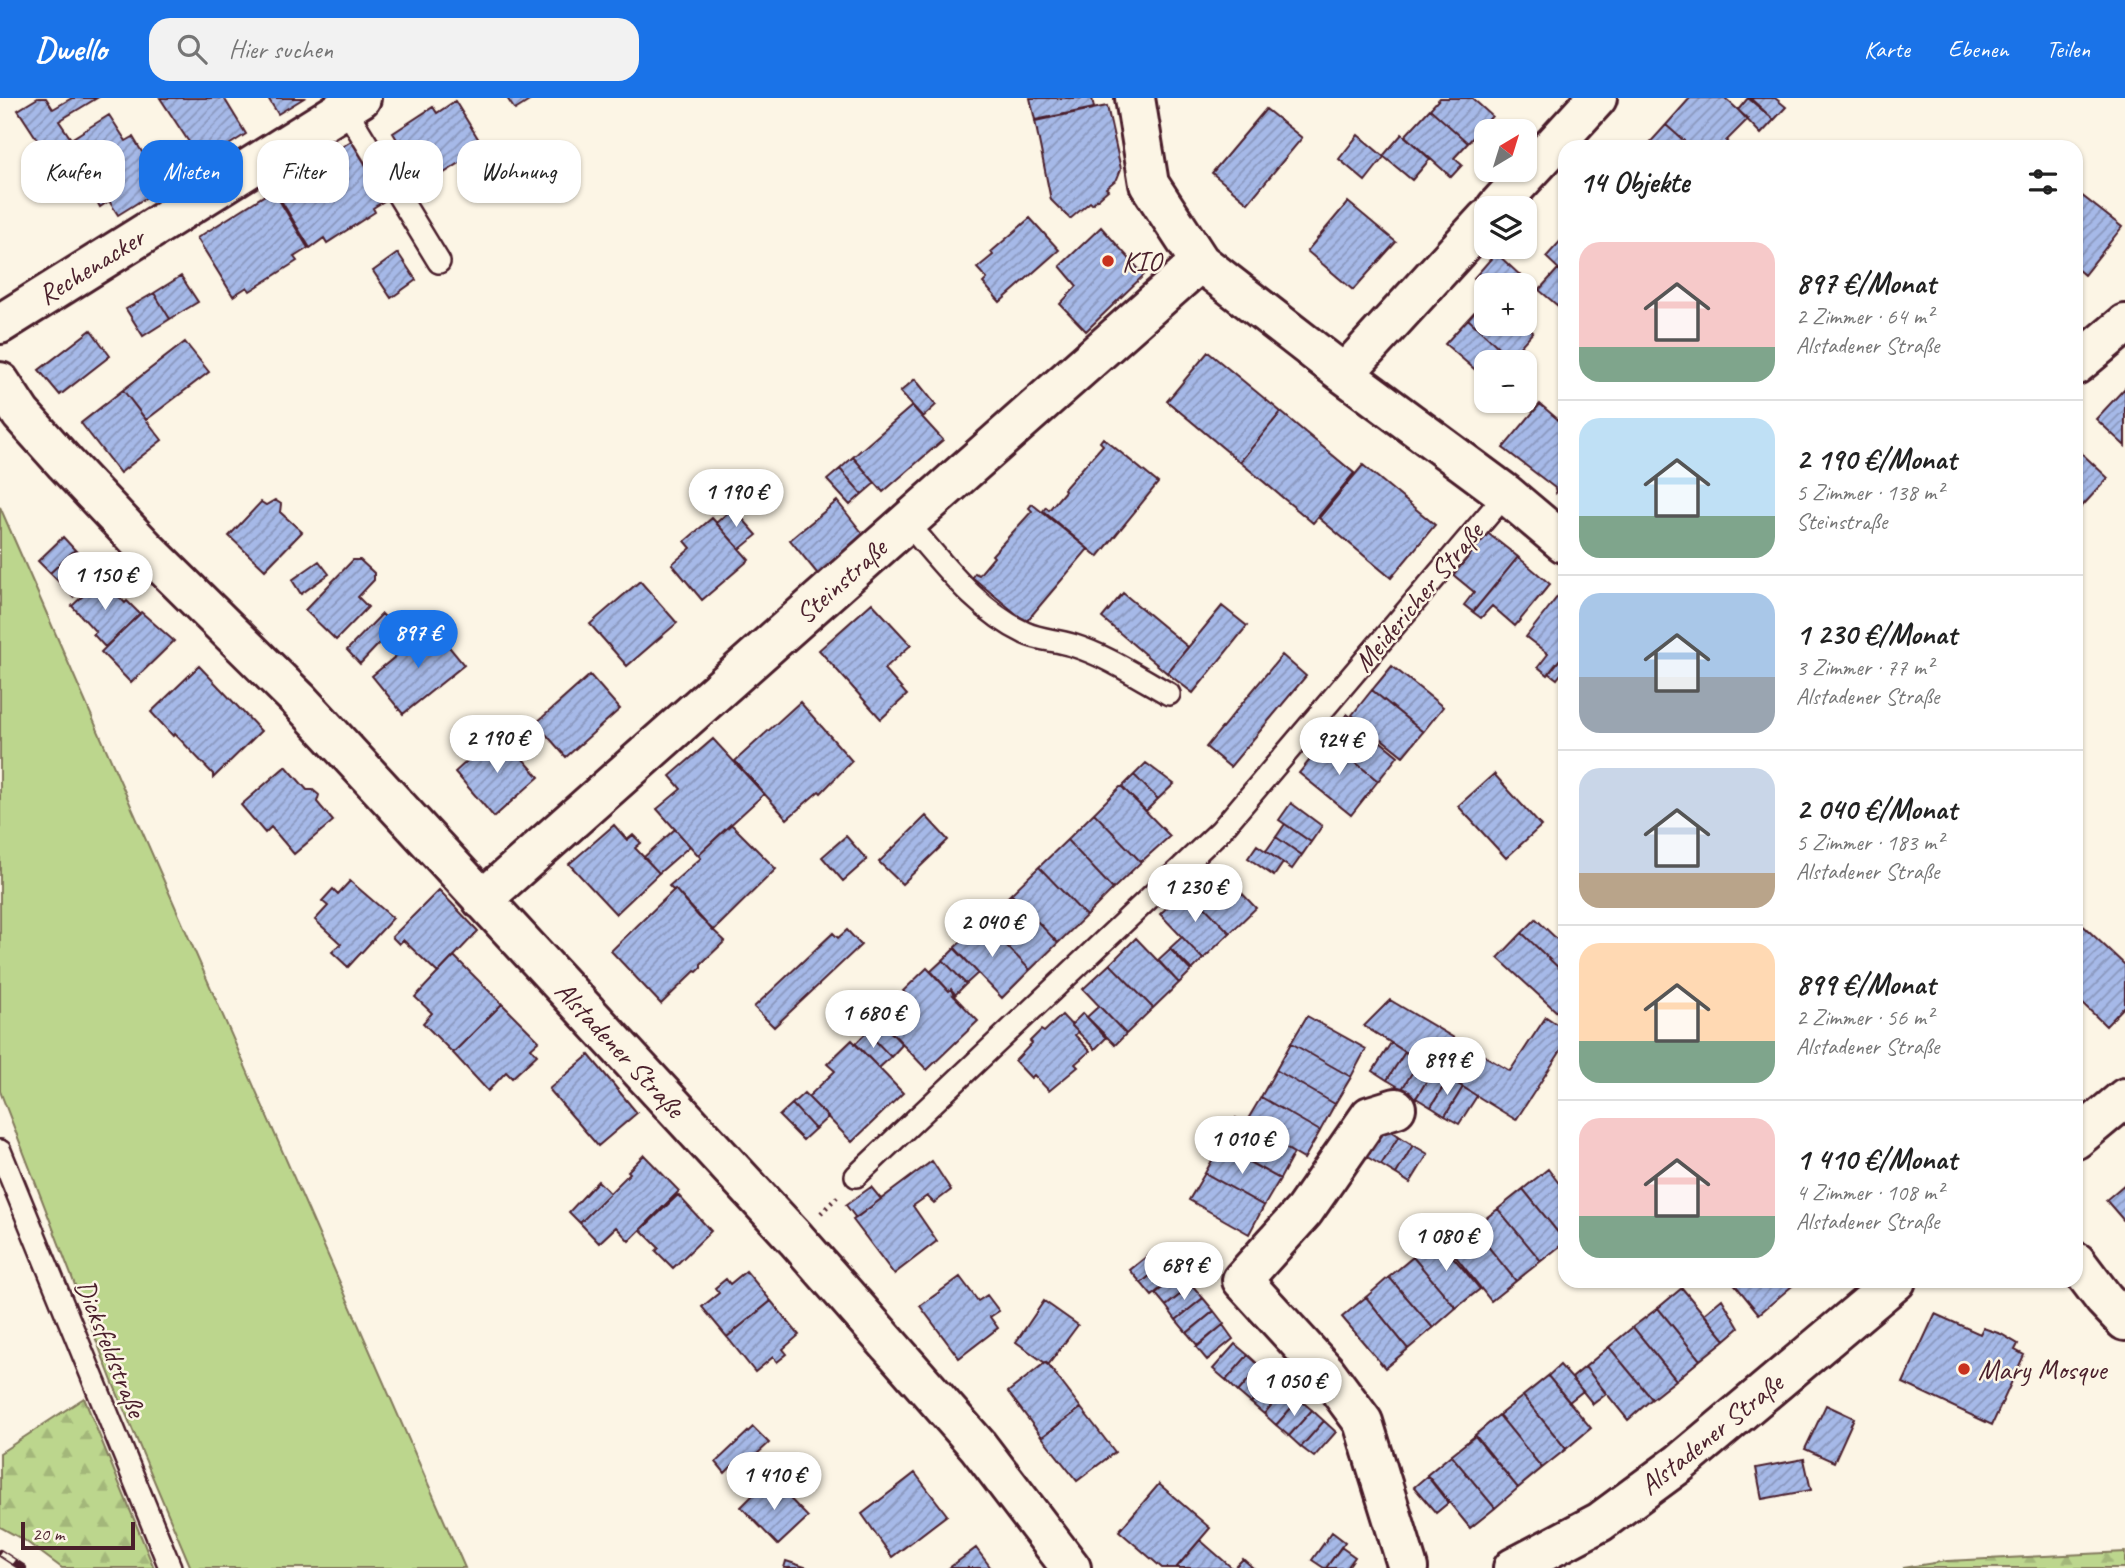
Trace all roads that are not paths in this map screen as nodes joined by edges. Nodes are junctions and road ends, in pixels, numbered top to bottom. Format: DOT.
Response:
graph roads {
  1 [pos="1135,98"];
  2 [pos="1597,98"];
  3 [pos="353,103"];
  4 [pos="1558,140"];
  5 [pos="1558,140"];
  6 [pos="1507,196"];
  7 [pos="1474,232"];
  8 [pos="439,262"];
  9 [pos="1200,262"];
  10 [pos="0,324"];
  11 [pos="2125,324"];
  12 [pos="2083,359"];
  13 [pos="1345,374"];
  14 [pos="0,382"];
  15 [pos="1506,494"];
  16 [pos="907,523"];
  17 [pos="1558,538"];
  18 [pos="1169,694"];
  19 [pos="482,900"];
  20 [pos="2125,1098"];
  21 [pos="1396,1108"];
  22 [pos="2083,1133"];
  23 [pos="0,1151"];
  24 [pos="856,1176"];
  25 [pos="2083,1271"];
  26 [pos="1888,1288"];
  27 [pos="2125,1321"];
  28 [pos="170,1567"];
  29 [pos="1071,1568"];
  30 [pos="1408,1568"];
  31 [pos="1513,1568"];
  1 -- 9 [label="street, Meidericher Straße"];
  2 -- 5 [label="street"];
  3 -- 8 [label="lane"];
  3 -- 10 [label="street, Rechenacker"];
  4 -- 6 [label="street"];
  7 -- 13 [label="street"];
  9 -- 13 [label="street, Meidericher Straße"];
  9 -- 16 [label="street, Steinstraße"];
  11 -- 12 [label="street"];
  13 -- 15 [label="street, Meidericher Straße"];
  14 -- 19 [label="street, Alstadener Straße"];
  15 -- 17 [label="street, Meidericher Straße"];
  15 -- 24 [label="lane, Meidericher Straße"];
  16 -- 18 [label="lane"];
  16 -- 19 [label="street, Steinstraße"];
  19 -- 29 [label="street, Alstadener Straße"];
  20 -- 22 [label="street"];
  21 -- 30 [label="street"];
  23 -- 28 [label="lane, Dicksfeldstraße"];
  25 -- 27 [label="street"];
  26 -- 31 [label="street, Alstadener Straße"];
}
